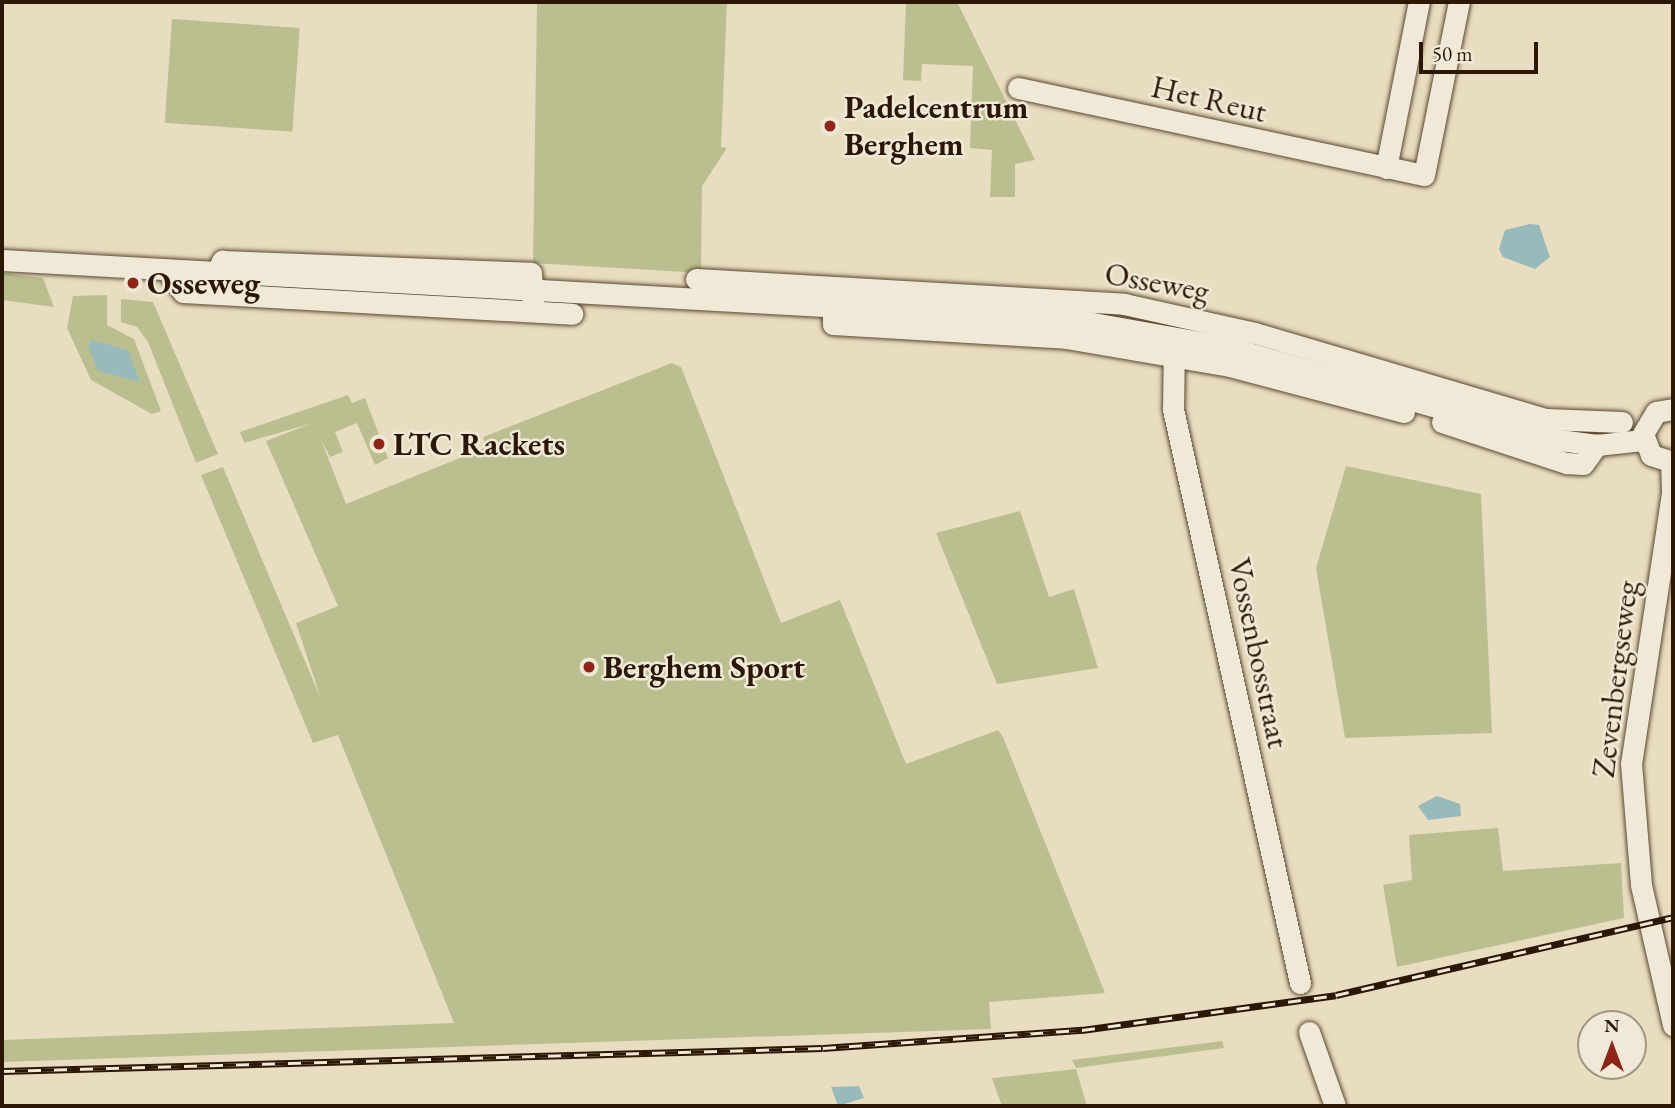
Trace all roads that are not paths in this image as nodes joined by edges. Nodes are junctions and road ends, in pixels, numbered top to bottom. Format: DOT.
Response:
graph roads {
  1 [pos="1419,2"];
  2 [pos="1459,2"];
  3 [pos="1018,88"];
  4 [pos="1386,168"];
  5 [pos="2,260"];
  6 [pos="170,274"];
  7 [pos="696,279"];
  8 [pos="719,290"];
  9 [pos="533,300"];
  10 [pos="572,314"];
  11 [pos="1173,345"];
  12 [pos="1673,409"];
  13 [pos="1622,422"];
  14 [pos="1569,433"];
  15 [pos="1643,440"];
  16 [pos="1597,445"];
  17 [pos="1672,462"];
  18 [pos="1300,983"];
  19 [pos="1673,1025"];
  20 [pos="1309,1032"];
  21 [pos="1335,1106"];
  1 -- 4 [label="street"];
  2 -- 4 [label="street, Het Reut"];
  3 -- 4 [label="street, Het Reut"];
  5 -- 6 [label="street, Osseweg"];
  6 -- 9 [label="street, Osseweg"];
  6 -- 9 [label="street, Osseweg"];
  7 -- 8 [label="street, Osseweg"];
  8 -- 9 [label="street, Osseweg"];
  8 -- 11 [label="street, Osseweg"];
  8 -- 14 [label="street, Osseweg"];
  9 -- 10 [label="street, Osseweg"];
  11 -- 14 [label="street, Osseweg"];
  11 -- 16 [label="street, Osseweg"];
  11 -- 18 [label="street, Vossenbosstraat"];
  12 -- 15 [label="street"];
  13 -- 14 [label="street, Osseweg"];
  14 -- 16 [label="street, Osseweg"];
  15 -- 16 [label="street, Osseweg"];
  15 -- 17 [label="street"];
  17 -- 19 [label="street, Zevenbergseweg"];
  20 -- 21 [label="street"];
}
